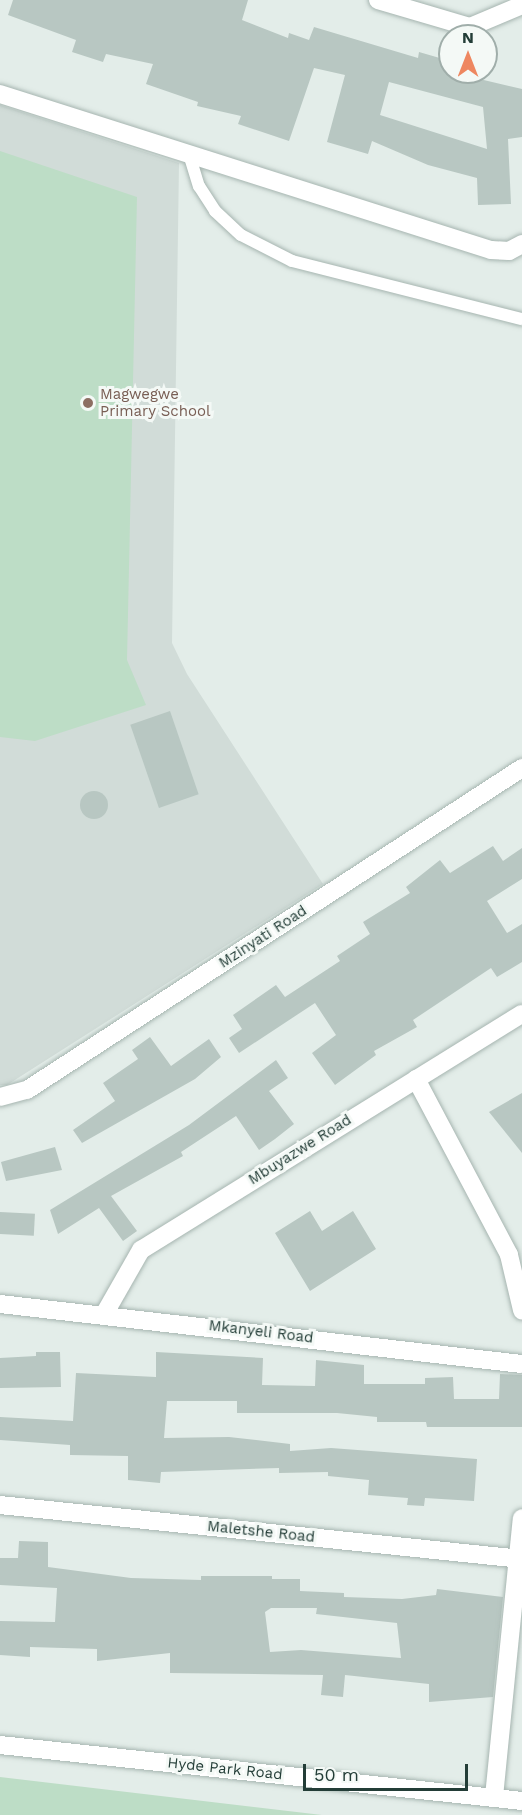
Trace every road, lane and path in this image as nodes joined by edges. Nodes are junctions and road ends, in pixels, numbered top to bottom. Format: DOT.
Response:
graph roads {
  1 [pos="378,0"];
  2 [pos="522,5"];
  3 [pos="0,94"];
  4 [pos="189,154"];
  5 [pos="522,244"];
  6 [pos="522,319"];
  7 [pos="522,768"];
  8 [pos="522,1014"];
  9 [pos="416,1079"];
  10 [pos="0,1097"];
  11 [pos="0,1304"];
  12 [pos="522,1310"];
  13 [pos="105,1313"];
  14 [pos="522,1364"];
  15 [pos="0,1505"];
  16 [pos="522,1518"];
  17 [pos="520,1559"];
  18 [pos="0,1745"];
  19 [pos="494,1797"];
  20 [pos="522,1800"];
  1 -- 2 [label="street"];
  3 -- 4 [label="street"];
  4 -- 5 [label="street"];
  4 -- 6 [label="lane"];
  7 -- 10 [label="street, Mzinyati Road"];
  8 -- 9 [label="street, Mbuyazwe Road"];
  9 -- 12 [label="street"];
  9 -- 13 [label="street, Mbuyazwe Road"];
  11 -- 13 [label="street, Mkanyeli Road"];
  13 -- 14 [label="street, Mkanyeli Road"];
  15 -- 17 [label="street, Maletshe Road"];
  16 -- 17 [label="street"];
  17 -- 19 [label="street"];
  18 -- 19 [label="street, Hyde Park Road"];
  19 -- 20 [label="street, Hyde Park Road"];
}
